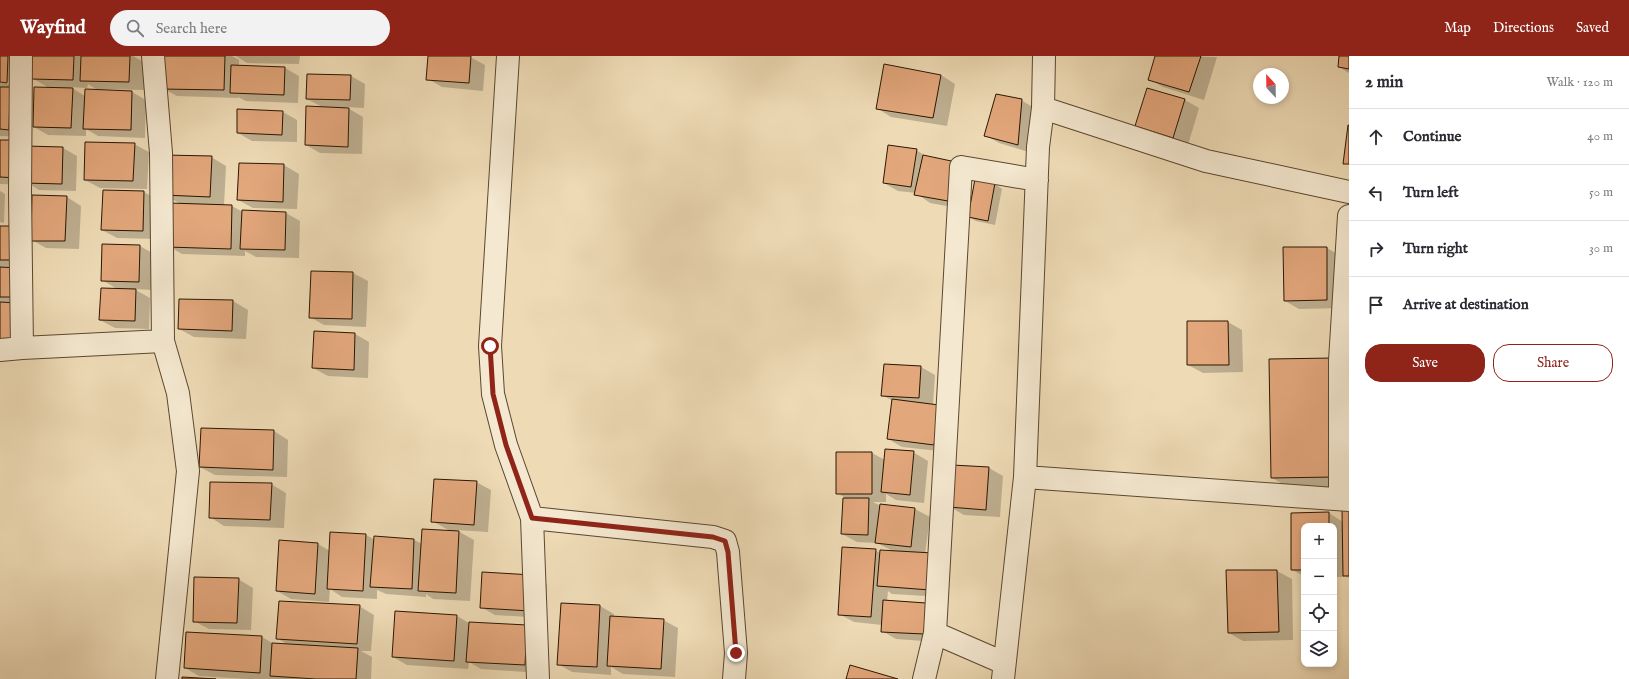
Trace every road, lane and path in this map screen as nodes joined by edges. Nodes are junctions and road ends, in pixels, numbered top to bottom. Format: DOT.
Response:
graph roads {
  1 [pos="21,56"];
  2 [pos="153,56"];
  3 [pos="508,56"];
  4 [pos="1044,56"];
  5 [pos="1043,108"];
  6 [pos="1037,180"];
  7 [pos="1349,192"];
  8 [pos="1349,216"];
  9 [pos="163,341"];
  10 [pos="22,348"];
  11 [pos="0,350"];
  12 [pos="1345,361"];
  13 [pos="1026,477"];
  14 [pos="1345,500"];
  15 [pos="532,518"];
  16 [pos="935,633"];
  17 [pos="1003,671"];
  18 [pos="167,679"];
  19 [pos="538,679"];
  20 [pos="734,679"];
  21 [pos="924,679"];
  1 -- 10 [label="street"];
  2 -- 9 [label="street"];
  3 -- 15 [label="street"];
  4 -- 5 [label="street"];
  5 -- 6 [label="street"];
  5 -- 7 [label="street"];
  6 -- 13 [label="street"];
  6 -- 16 [label="street"];
  8 -- 12 [label="street"];
  9 -- 10 [label="street"];
  9 -- 18 [label="street"];
  10 -- 11 [label="street"];
  12 -- 14 [label="street"];
  13 -- 14 [label="street"];
  13 -- 17 [label="street"];
  15 -- 19 [label="street"];
  15 -- 20 [label="street"];
  16 -- 17 [label="street"];
  16 -- 21 [label="street"];
}
